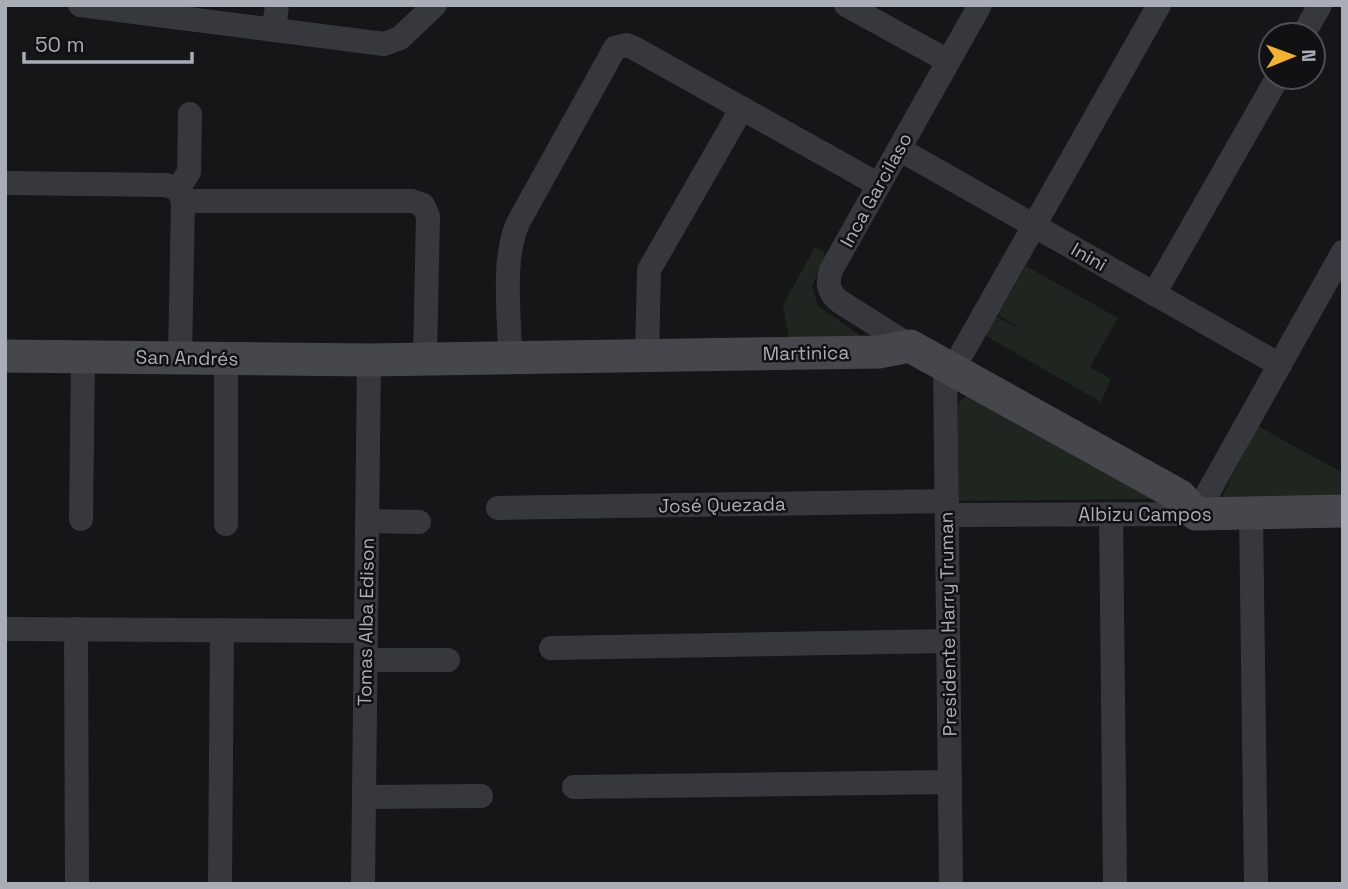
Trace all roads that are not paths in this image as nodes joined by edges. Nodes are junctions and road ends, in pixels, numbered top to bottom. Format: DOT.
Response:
graph roads {
  1 [pos="80,5"];
  2 [pos="276,5"];
  3 [pos="435,5"];
  4 [pos="846,5"];
  5 [pos="980,5"];
  6 [pos="1158,5"];
  7 [pos="1320,5"];
  8 [pos="1311,21"];
  9 [pos="274,30"];
  10 [pos="948,61"];
  11 [pos="1271,91"];
  12 [pos="742,108"];
  13 [pos="190,114"];
  14 [pos="899,149"];
  15 [pos="5,183"];
  16 [pos="879,185"];
  17 [pos="180,195"];
  18 [pos="1034,226"];
  19 [pos="1343,253"];
  20 [pos="1154,294"];
  21 [pos="910,346"];
  22 [pos="5,356"];
  23 [pos="647,356"];
  24 [pos="83,357"];
  25 [pos="180,358"];
  26 [pos="226,358"];
  27 [pos="510,358"];
  28 [pos="369,359"];
  29 [pos="425,359"];
  30 [pos="1280,365"];
  31 [pos="949,367"];
  32 [pos="498,508"];
  33 [pos="947,508"];
  34 [pos="1343,512"];
  35 [pos="1251,513"];
  36 [pos="1111,514"];
  37 [pos="1196,514"];
  38 [pos="81,519"];
  39 [pos="367,521"];
  40 [pos="419,522"];
  41 [pos="226,524"];
  42 [pos="5,629"];
  43 [pos="76,629"];
  44 [pos="222,630"];
  45 [pos="366,631"];
  46 [pos="948,641"];
  47 [pos="551,648"];
  48 [pos="366,660"];
  49 [pos="448,660"];
  50 [pos="950,782"];
  51 [pos="574,787"];
  52 [pos="481,796"];
  53 [pos="364,797"];
  54 [pos="77,884"];
  55 [pos="220,884"];
  56 [pos="363,884"];
  57 [pos="951,884"];
  58 [pos="1115,884"];
  59 [pos="1256,884"];
  1 -- 9 [label="street"];
  2 -- 9 [label="street"];
  3 -- 9 [label="street"];
  4 -- 10 [label="street"];
  5 -- 10 [label="street, Inca Garcilaso"];
  6 -- 18 [label="street"];
  7 -- 8 [label="street"];
  10 -- 14 [label="street, Inca Garcilaso"];
  11 -- 20 [label="street"];
  12 -- 16 [label="street"];
  12 -- 23 [label="street"];
  12 -- 27 [label="street"];
  13 -- 17 [label="street"];
  14 -- 16 [label="street, Inca Garcilaso"];
  14 -- 18 [label="street, Inini"];
  15 -- 17 [label="street"];
  16 -- 21 [label="street, Inca Garcilaso"];
  17 -- 25 [label="street"];
  17 -- 29 [label="street"];
  18 -- 20 [label="street, Inini"];
  18 -- 31 [label="street"];
  19 -- 30 [label="street"];
  20 -- 30 [label="street, Inini"];
  21 -- 23 [label="street, Martinica"];
  21 -- 31 [label="street"];
  22 -- 24 [label="street, San Andrés"];
  23 -- 27 [label="street, Martinica"];
  24 -- 25 [label="street, San Andrés"];
  24 -- 38 [label="street"];
  25 -- 26 [label="street, San Andrés"];
  26 -- 28 [label="street, San Andrés"];
  26 -- 41 [label="street"];
  27 -- 29 [label="street, Martinica"];
  28 -- 29 [label="street, Martinica"];
  28 -- 39 [label="street, Tomas Alba Edison"];
  30 -- 37 [label="street"];
  31 -- 33 [label="street, Presidente Harry Truman"];
  31 -- 37 [label="street"];
  32 -- 33 [label="street, José Quezada"];
  33 -- 36 [label="street, Albizu Campos"];
  33 -- 46 [label="street, Presidente Harry Truman"];
  34 -- 35 [label="street, Albizu Campos"];
  35 -- 37 [label="street, Albizu Campos"];
  35 -- 59 [label="street"];
  36 -- 37 [label="street, Albizu Campos"];
  36 -- 58 [label="street"];
  39 -- 40 [label="street"];
  39 -- 45 [label="street, Tomas Alba Edison"];
  42 -- 43 [label="street"];
  43 -- 44 [label="street"];
  43 -- 54 [label="street"];
  44 -- 45 [label="street"];
  44 -- 55 [label="street"];
  45 -- 48 [label="street, Tomas Alba Edison"];
  46 -- 47 [label="street"];
  46 -- 50 [label="street, Presidente Harry Truman"];
  48 -- 49 [label="street"];
  48 -- 53 [label="street, Tomas Alba Edison"];
  50 -- 51 [label="street"];
  50 -- 57 [label="street, Presidente Harry Truman"];
  52 -- 53 [label="street"];
  53 -- 56 [label="street, Tomas Alba Edison"];
}
